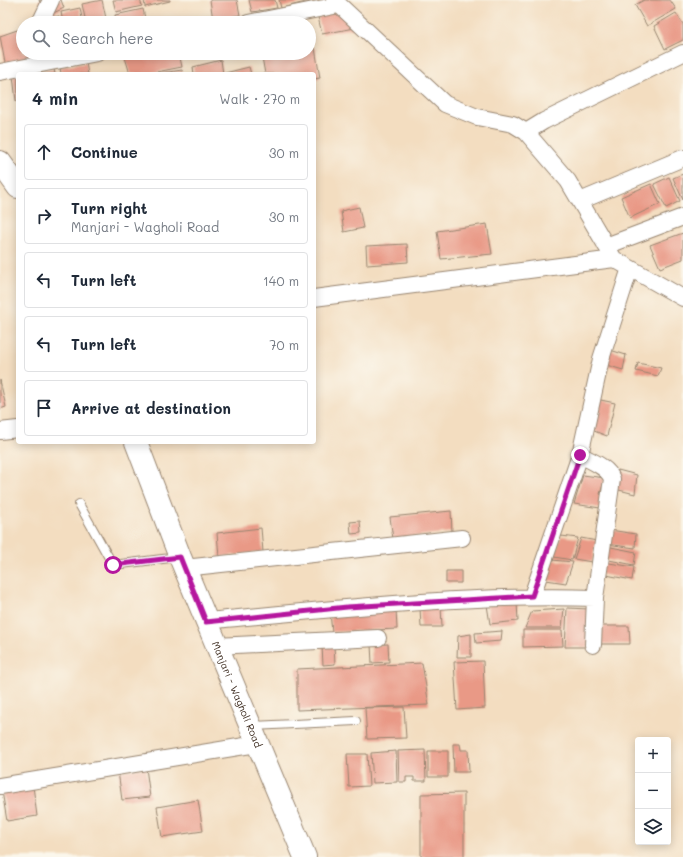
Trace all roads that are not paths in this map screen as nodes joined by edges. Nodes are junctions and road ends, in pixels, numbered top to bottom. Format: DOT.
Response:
graph roads {
  1 [pos="51,0"];
  2 [pos="336,2"];
  3 [pos="43,16"];
  4 [pos="277,16"];
  5 [pos="683,53"];
  6 [pos="35,60"];
  7 [pos="59,60"];
  8 [pos="0,71"];
  9 [pos="526,132"];
  10 [pos="683,158"];
  11 [pos="0,162"];
  12 [pos="16,184"];
  13 [pos="580,201"];
  14 [pos="683,217"];
  15 [pos="610,252"];
  16 [pos="630,268"];
  17 [pos="681,295"];
  18 [pos="316,298"];
  19 [pos="16,429"];
  20 [pos="0,431"];
  21 [pos="137,444"];
  22 [pos="580,455"];
  23 [pos="80,504"];
  24 [pos="462,538"];
  25 [pos="182,562"];
  26 [pos="532,596"];
  27 [pos="595,598"];
  28 [pos="206,622"];
  29 [pos="378,638"];
  30 [pos="593,645"];
  31 [pos="216,646"];
  32 [pos="356,721"];
  33 [pos="254,735"];
  34 [pos="0,786"];
  35 [pos="305,857"];
  1 -- 3 [label="street"];
  2 -- 4 [label="street"];
  2 -- 9 [label="street"];
  5 -- 9 [label="street"];
  6 -- 8 [label="street"];
  7 -- 8 [label="street"];
  9 -- 13 [label="street"];
  10 -- 13 [label="street"];
  11 -- 12 [label="main road"];
  13 -- 15 [label="street"];
  14 -- 15 [label="street"];
  15 -- 16 [label="street"];
  15 -- 18 [label="street"];
  16 -- 17 [label="street"];
  16 -- 22 [label="street"];
  19 -- 20 [label="street"];
  21 -- 25 [label="main road, Manjari - Wagholi Road"];
  22 -- 26 [label="street"];
  22 -- 27 [label="street"];
  23 -- 25 [label="lane"];
  24 -- 25 [label="street"];
  25 -- 28 [label="main road, Manjari - Wagholi Road"];
  26 -- 27 [label="street"];
  26 -- 28 [label="street"];
  27 -- 30 [label="street"];
  28 -- 31 [label="main road, Manjari - Wagholi Road"];
  29 -- 31 [label="street"];
  31 -- 33 [label="main road, Manjari - Wagholi Road"];
  32 -- 33 [label="lane"];
  33 -- 34 [label="street"];
  33 -- 35 [label="main road, Manjari - Wagholi Road"];
}
